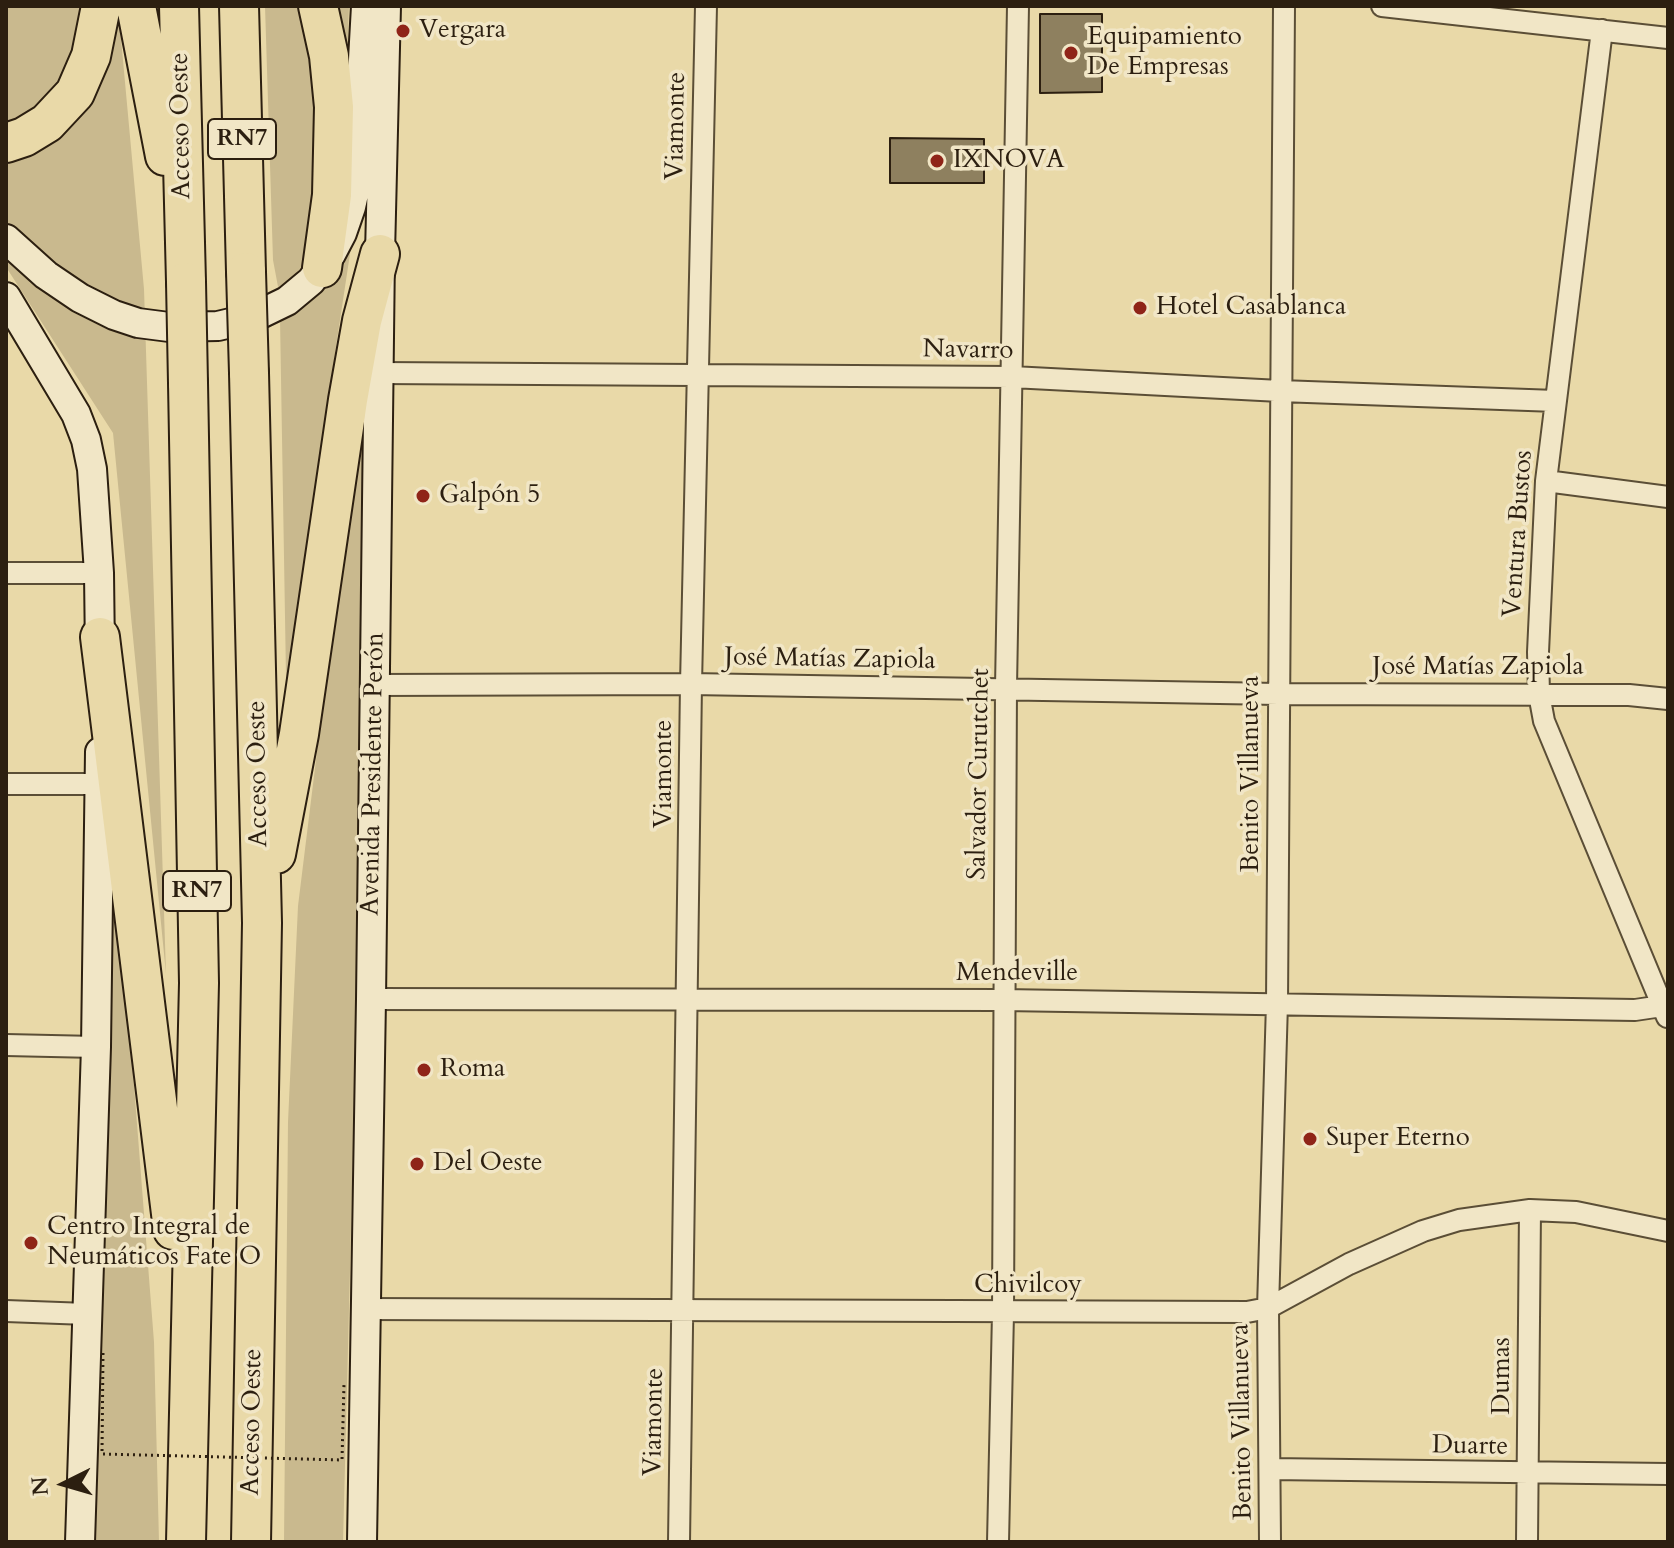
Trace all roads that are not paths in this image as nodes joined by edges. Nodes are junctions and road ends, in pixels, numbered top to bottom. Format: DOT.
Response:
graph roads {
  1 [pos="101,6"];
  2 [pos="136,6"];
  3 [pos="179,6"];
  4 [pos="239,6"];
  5 [pos="318,6"];
  6 [pos="366,6"];
  7 [pos="386,6"];
  8 [pos="706,6"];
  9 [pos="1018,6"];
  10 [pos="1284,6"];
  11 [pos="1382,6"];
  12 [pos="1562,16"];
  13 [pos="1602,30"];
  14 [pos="1668,38"];
  15 [pos="6,143"];
  16 [pos="6,239"];
  17 [pos="380,254"];
  18 [pos="185,264"];
  19 [pos="322,268"];
  20 [pos="6,297"];
  21 [pos="379,373"];
  22 [pos="699,375"];
  23 [pos="1012,377"];
  24 [pos="1280,391"];
  25 [pos="1556,401"];
  26 [pos="1546,481"];
  27 [pos="1668,497"];
  28 [pos="6,573"];
  29 [pos="99,573"];
  30 [pos="100,637"];
  31 [pos="691,684"];
  32 [pos="375,685"];
  33 [pos="1006,687"];
  34 [pos="1278,694"];
  35 [pos="1539,694"];
  36 [pos="1668,699"];
  37 [pos="6,784"];
  38 [pos="100,784"];
  39 [pos="262,923"];
  40 [pos="371,999"];
  41 [pos="689,1000"];
  42 [pos="1003,1000"];
  43 [pos="1277,1003"];
  44 [pos="1665,1013"];
  45 [pos="6,1045"];
  46 [pos="96,1047"];
  47 [pos="1530,1210"];
  48 [pos="1668,1231"];
  49 [pos="1268,1308"];
  50 [pos="364,1309"];
  51 [pos="6,1311"];
  52 [pos="683,1311"];
  53 [pos="1003,1313"];
  54 [pos="87,1314"];
  55 [pos="187,1399"];
  56 [pos="1270,1469"];
  57 [pos="1528,1474"];
  58 [pos="1668,1474"];
  59 [pos="80,1542"];
  60 [pos="186,1542"];
  61 [pos="251,1542"];
  62 [pos="362,1542"];
  63 [pos="679,1542"];
  64 [pos="998,1542"];
  65 [pos="1270,1542"];
  66 [pos="1527,1542"];
  1 -- 15 [label="highway"];
  2 -- 18 [label="highway"];
  3 -- 18 [label="highway, Acceso Oeste / RN7"];
  4 -- 39 [label="highway, Acceso Oeste / RN7, bridge"];
  5 -- 19 [label="highway"];
  6 -- 19 [label="street"];
  7 -- 17 [label="street, Avenida Presidente Perón"];
  8 -- 22 [label="street, Viamonte"];
  9 -- 23 [label="street, Salvador Curutchet"];
  10 -- 24 [label="street, Benito Villanueva"];
  11 -- 12 [label="street"];
  12 -- 13 [label="street"];
  13 -- 14 [label="street"];
  13 -- 25 [label="street, Ventura Bustos"];
  16 -- 19 [label="street"];
  17 -- 21 [label="street, Avenida Presidente Perón"];
  17 -- 39 [label="highway"];
  18 -- 55 [label="highway, Acceso Oeste / RN7, bridge"];
  20 -- 29 [label="street"];
  21 -- 22 [label="street, Navarro"];
  21 -- 32 [label="street, Avenida Presidente Perón"];
  22 -- 23 [label="street, Navarro"];
  22 -- 31 [label="street, Viamonte"];
  23 -- 24 [label="street, Navarro"];
  23 -- 33 [label="street, Salvador Curutchet"];
  24 -- 25 [label="street, Navarro"];
  24 -- 34 [label="street, Benito Villanueva"];
  25 -- 26 [label="street, Ventura Bustos"];
  26 -- 27 [label="street"];
  26 -- 35 [label="street, Ventura Bustos"];
  28 -- 29 [label="street"];
  29 -- 30 [label="street"];
  30 -- 38 [label="street"];
  30 -- 55 [label="highway"];
  31 -- 32 [label="street, José Matías Zapiola"];
  31 -- 33 [label="street, José Matías Zapiola"];
  31 -- 41 [label="street, Viamonte"];
  32 -- 40 [label="street, Avenida Presidente Perón"];
  33 -- 34 [label="street, José Matías Zapiola"];
  33 -- 42 [label="street, Salvador Curutchet"];
  34 -- 35 [label="street, José Matías Zapiola"];
  34 -- 43 [label="street, Benito Villanueva"];
  35 -- 36 [label="street, José Matías Zapiola"];
  35 -- 44 [label="street, Ventura Bustos"];
  37 -- 38 [label="street"];
  38 -- 46 [label="street"];
  39 -- 61 [label="highway, Acceso Oeste / RN7"];
  40 -- 41 [label="street, Mendeville"];
  40 -- 50 [label="street, Avenida Presidente Perón"];
  41 -- 42 [label="street, Mendeville"];
  41 -- 52 [label="street, Viamonte"];
  42 -- 43 [label="street, Mendeville"];
  42 -- 53 [label="street, Salvador Curutchet"];
  43 -- 44 [label="street, Mendeville"];
  43 -- 49 [label="street, Benito Villanueva"];
  45 -- 46 [label="street"];
  46 -- 54 [label="street"];
  47 -- 48 [label="street, Chivilcoy"];
  47 -- 49 [label="street, Chivilcoy"];
  47 -- 57 [label="street, Dumas"];
  49 -- 53 [label="street, Chivilcoy"];
  49 -- 56 [label="street, Benito Villanueva"];
  50 -- 52 [label="street, Chivilcoy"];
  50 -- 62 [label="street, Avenida Presidente Perón"];
  51 -- 54 [label="street"];
  52 -- 53 [label="street, Chivilcoy"];
  52 -- 63 [label="street, Viamonte"];
  53 -- 64 [label="street, Salvador Curutchet"];
  54 -- 59 [label="street"];
  55 -- 60 [label="highway, Acceso Oeste / RN7"];
  56 -- 57 [label="street, Duarte"];
  56 -- 65 [label="street, Benito Villanueva"];
  57 -- 58 [label="street, Duarte"];
  57 -- 66 [label="street, Dumas"];
}
